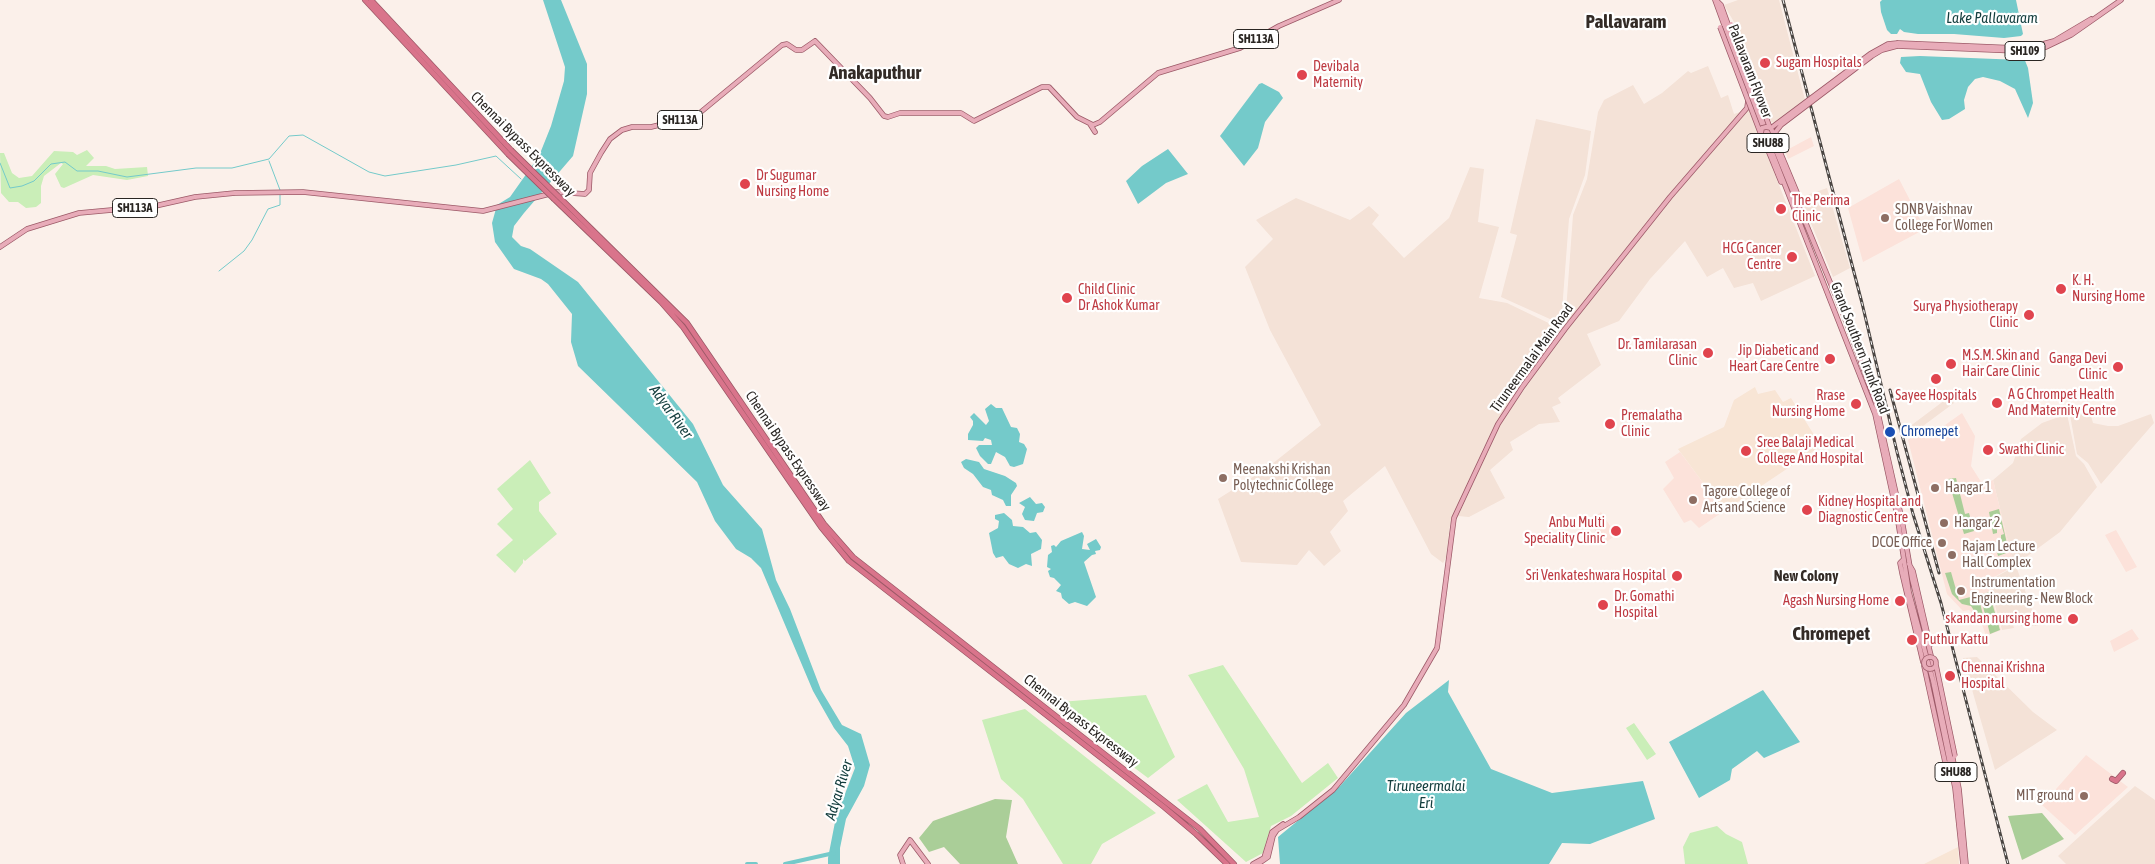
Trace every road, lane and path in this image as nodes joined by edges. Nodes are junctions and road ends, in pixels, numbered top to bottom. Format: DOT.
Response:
graph roads {
  1 [pos="365,0"];
  2 [pos="371,0"];
  3 [pos="1338,0"];
  4 [pos="1716,0"];
  5 [pos="2117,0"];
  6 [pos="2121,0"];
  7 [pos="1723,16"];
  8 [pos="1915,45"];
  9 [pos="1750,68"];
  10 [pos="1745,70"];
  11 [pos="1748,93"];
  12 [pos="1762,100"];
  13 [pos="1754,103"];
  14 [pos="1090,124"];
  15 [pos="1772,131"];
  16 [pos="1095,132"];
  17 [pos="1762,136"];
  18 [pos="1721,137"];
  19 [pos="509,152"];
  20 [pos="1800,206"];
  21 [pos="1794,208"];
  22 [pos="0,247"];
  23 [pos="1903,560"];
  24 [pos="1909,564"];
  25 [pos="1933,657"];
  26 [pos="1924,664"];
  27 [pos="1936,665"];
  28 [pos="1036,703"];
  29 [pos="1952,765"];
  30 [pos="2122,773"];
  31 [pos="1342,778"];
  32 [pos="2112,779"];
  33 [pos="902,864"];
  34 [pos="928,864"];
  35 [pos="1227,864"];
  36 [pos="1234,864"];
  37 [pos="1253,864"];
  38 [pos="1258,864"];
  39 [pos="1964,864"];
  1 -- 19 [label="highway, Chennai Bypass Expressway"];
  2 -- 19 [label="highway, Chennai Bypass Expressway"];
  3 -- 14 [label="main road, SH113A"];
  4 -- 7 [label="main road, Grand Southern Trunk Road / SHU88"];
  4 -- 7 [label="main road, Grand Southern Trunk Road / SHU88"];
  5 -- 8 [label="main road, SH109"];
  6 -- 8 [label="main road, SH109"];
  7 -- 10 [label="main road, Grand Southern Trunk Road / SHU88"];
  7 -- 11 [label="main road, Grand Southern Trunk Road / SHU88"];
  7 -- 15 [label="main road, Pallavaram Flyover, bridge"];
  7 -- 17 [label="main road, Pallavaram Flyover, bridge"];
  8 -- 15 [label="main road, Pallavaram Flyover / SH109, bridge"];
  9 -- 10 [label="main road"];
  10 -- 13 [label="main road, Grand Southern Trunk Road / SHU88"];
  11 -- 13 [label="main road, Grand Southern Trunk Road / SHU88"];
  11 -- 18 [label="main road, Tiruneermalai Main Road"];
  12 -- 13 [label="main road, Tiruneermalai Main Road"];
  13 -- 18 [label="main road, Tiruneermalai Main Road"];
  13 -- 20 [label="main road, Grand Southern Trunk Road / SHU88"];
  13 -- 21 [label="main road, Grand Southern Trunk Road / SHU88"];
  14 -- 16 [label="main road"];
  14 -- 22 [label="main road, SH113A"];
  15 -- 17 [label="main road, Pallavaram Flyover, bridge"];
  15 -- 17 [label="main road, Pallavaram Flyover, bridge"];
  15 -- 20 [label="main road, Pallavaram Flyover"];
  17 -- 21 [label="main road, Pallavaram Flyover"];
  18 -- 31 [label="main road, Tiruneermalai Main Road"];
  19 -- 28 [label="highway, Chennai Bypass Expressway, bridge"];
  20 -- 24 [label="main road, Grand Southern Trunk Road / SHU88"];
  21 -- 23 [label="main road, Grand Southern Trunk Road / SHU88"];
  23 -- 26 [label="main road"];
  23 -- 29 [label="main road, Grand Southern Trunk Road / SHU88"];
  24 -- 25 [label="main road"];
  24 -- 29 [label="main road, Grand Southern Trunk Road / SHU88"];
  25 -- 26 [label="main road, bridge"];
  25 -- 27 [label="main road, bridge"];
  26 -- 27 [label="main road, bridge"];
  26 -- 29 [label="main road"];
  27 -- 29 [label="main road, bridge"];
  28 -- 35 [label="highway, Chennai Bypass Expressway"];
  28 -- 36 [label="highway, Chennai Bypass Expressway"];
  29 -- 39 [label="main road, Grand Southern Trunk Road / SHU88"];
  30 -- 32 [label="highway"];
  31 -- 37 [label="main road, Tiruneermalai Main Road"];
  31 -- 38 [label="main road, Tiruneermalai Main Road"];
  33 -- 34 [label="main road"];
}
